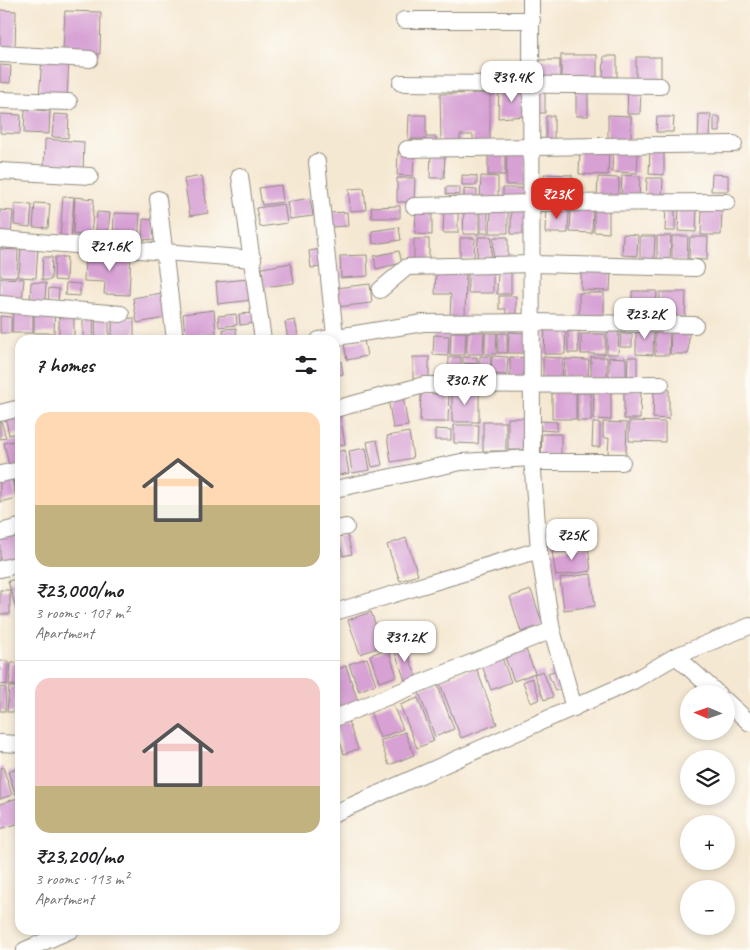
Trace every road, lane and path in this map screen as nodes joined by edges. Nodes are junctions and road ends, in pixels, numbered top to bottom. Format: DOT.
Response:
graph roads {
  1 [pos="531,0"];
  2 [pos="404,20"];
  3 [pos="532,20"];
  4 [pos="0,54"];
  5 [pos="90,59"];
  6 [pos="401,83"];
  7 [pos="532,85"];
  8 [pos="660,86"];
  9 [pos="0,100"];
  10 [pos="69,102"];
  11 [pos="734,144"];
  12 [pos="533,146"];
  13 [pos="407,149"];
  14 [pos="317,162"];
  15 [pos="0,171"];
  16 [pos="90,176"];
  17 [pos="240,176"];
  18 [pos="158,199"];
  19 [pos="533,202"];
  20 [pos="727,202"];
  21 [pos="414,206"];
  22 [pos="0,239"];
  23 [pos="165,251"];
  24 [pos="253,259"];
  25 [pos="533,264"];
  26 [pos="696,268"];
  27 [pos="380,290"];
  28 [pos="0,304"];
  29 [pos="121,314"];
  30 [pos="532,322"];
  31 [pos="695,325"];
  32 [pos="174,335"];
  33 [pos="262,335"];
  34 [pos="327,335"];
  35 [pos="340,336"];
  36 [pos="661,384"];
  37 [pos="532,385"];
  38 [pos="340,408"];
  39 [pos="15,409"];
  40 [pos="0,412"];
  41 [pos="533,460"];
  42 [pos="622,462"];
  43 [pos="15,471"];
  44 [pos="0,474"];
  45 [pos="340,488"];
  46 [pos="15,528"];
  47 [pos="0,532"];
  48 [pos="539,550"];
  49 [pos="15,565"];
  50 [pos="0,568"];
  51 [pos="340,610"];
  52 [pos="750,626"];
  53 [pos="552,630"];
  54 [pos="676,656"];
  55 [pos="708,685"];
  56 [pos="574,708"];
  57 [pos="735,709"];
  58 [pos="340,716"];
  59 [pos="750,723"];
  60 [pos="0,743"];
  61 [pos="15,744"];
  62 [pos="340,811"];
  63 [pos="59,935"];
  64 [pos="25,950"];
  1 -- 3 [label="street"];
  2 -- 3 [label="street"];
  3 -- 7 [label="street"];
  4 -- 5 [label="street"];
  6 -- 7 [label="street"];
  7 -- 8 [label="street"];
  7 -- 12 [label="street"];
  9 -- 10 [label="street"];
  11 -- 12 [label="street"];
  12 -- 13 [label="street"];
  12 -- 19 [label="street"];
  14 -- 34 [label="street"];
  15 -- 16 [label="street"];
  17 -- 24 [label="street"];
  18 -- 23 [label="street"];
  19 -- 20 [label="street"];
  19 -- 21 [label="street"];
  19 -- 25 [label="street"];
  22 -- 23 [label="street"];
  23 -- 24 [label="street"];
  23 -- 32 [label="street"];
  24 -- 33 [label="street"];
  25 -- 26 [label="street"];
  25 -- 27 [label="street"];
  25 -- 30 [label="street"];
  28 -- 29 [label="street"];
  30 -- 31 [label="street"];
  30 -- 35 [label="street"];
  30 -- 37 [label="street"];
  36 -- 37 [label="street"];
  37 -- 38 [label="street"];
  37 -- 41 [label="street"];
  39 -- 40 [label="street"];
  41 -- 42 [label="street"];
  41 -- 45 [label="street"];
  41 -- 48 [label="street"];
  43 -- 44 [label="street"];
  46 -- 47 [label="street"];
  48 -- 51 [label="street"];
  48 -- 53 [label="street"];
  49 -- 50 [label="street"];
  52 -- 54 [label="street"];
  53 -- 56 [label="street"];
  53 -- 58 [label="street"];
  54 -- 55 [label="street"];
  54 -- 56 [label="street"];
  56 -- 62 [label="street"];
  57 -- 59 [label="street"];
  60 -- 61 [label="street"];
  63 -- 64 [label="street"];
}
